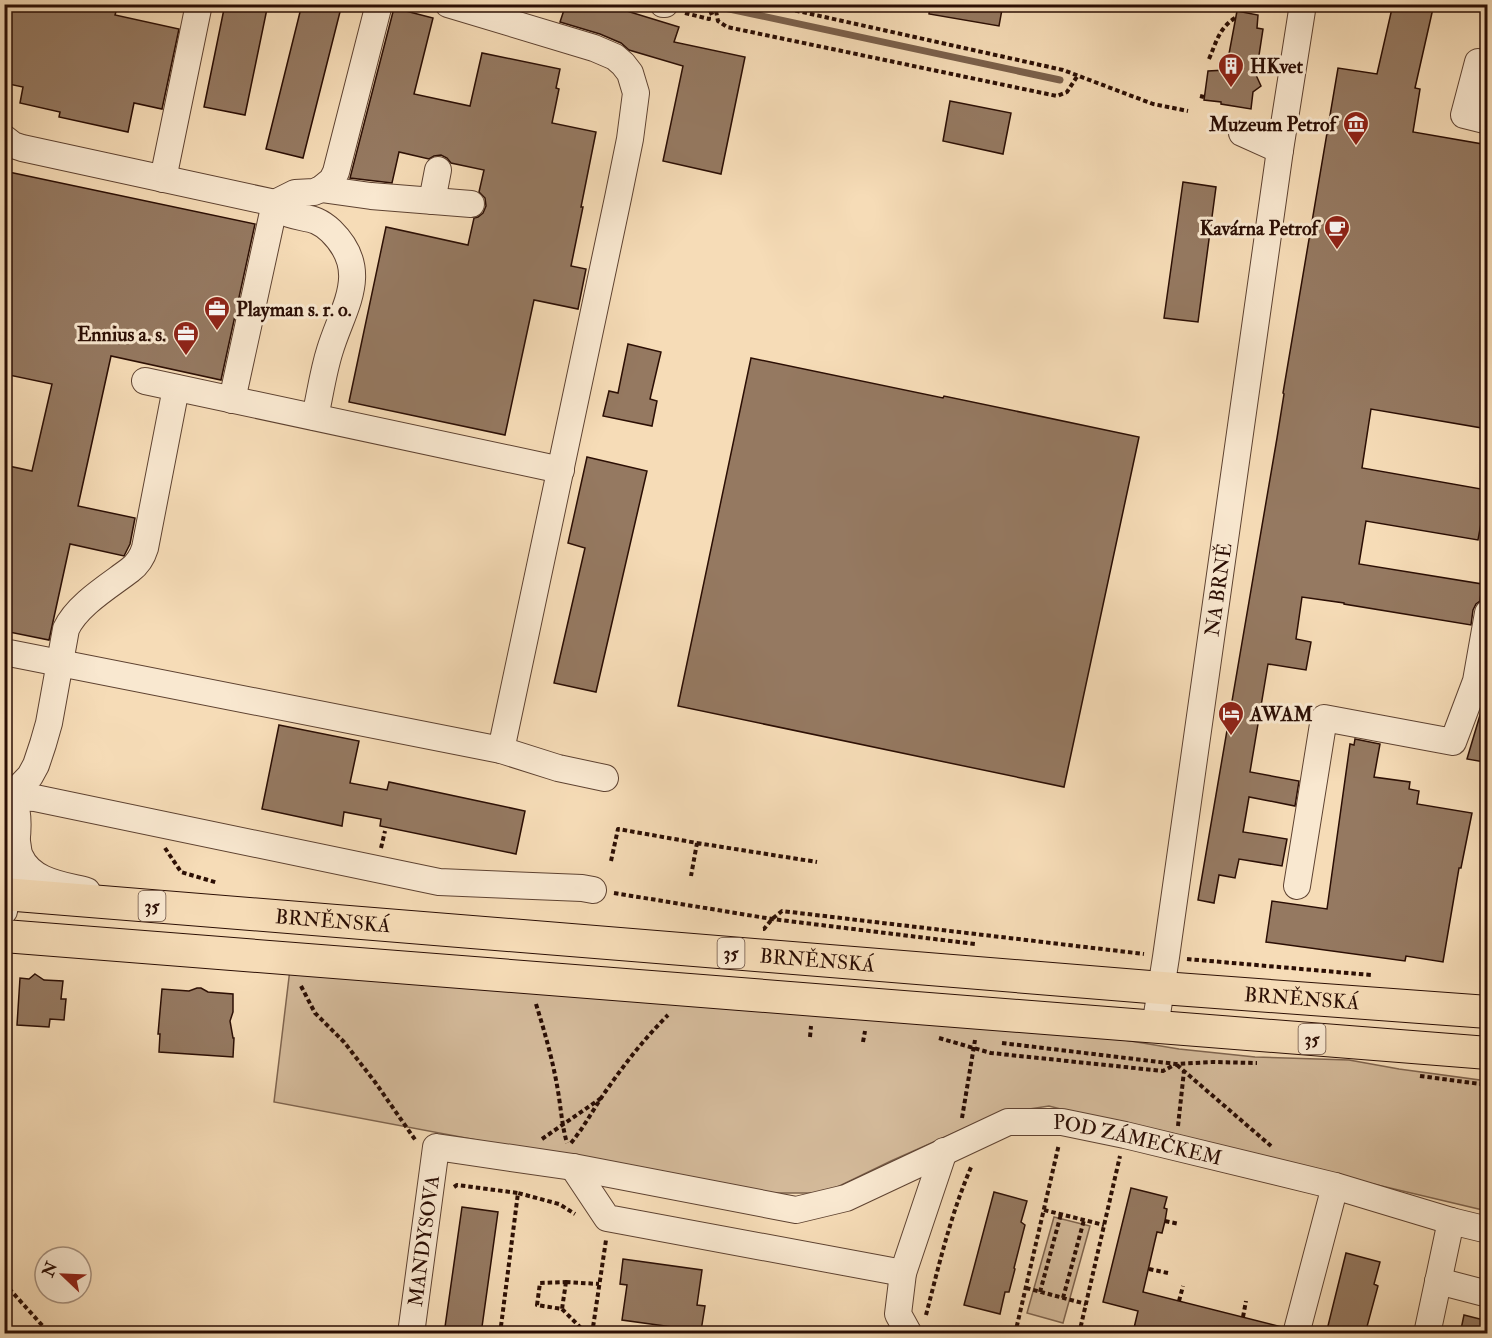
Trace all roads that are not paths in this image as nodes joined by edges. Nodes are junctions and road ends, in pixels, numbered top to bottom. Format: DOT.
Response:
graph roads {
  1 [pos="199,4"];
  2 [pos="378,4"];
  3 [pos="448,4"];
  4 [pos="1303,4"];
  5 [pos="1478,62"];
  6 [pos="1488,121"];
  7 [pos="1242,133"];
  8 [pos="4,138"];
  9 [pos="1280,150"];
  10 [pos="438,170"];
  11 [pos="163,179"];
  12 [pos="321,189"];
  13 [pos="432,201"];
  14 [pos="275,203"];
  15 [pos="471,204"];
  16 [pos="145,381"];
  17 [pos="176,388"];
  18 [pos="232,400"];
  19 [pos="315,417"];
  20 [pos="561,470"];
  21 [pos="1488,613"];
  22 [pos="4,652"];
  23 [pos="60,663"];
  24 [pos="501,750"];
  25 [pos="605,777"];
  26 [pos="7,795"];
  27 [pos="16,842"];
  28 [pos="1297,886"];
  29 [pos="593,890"];
  30 [pos="5,900"];
  31 [pos="143,905"];
  32 [pos="4,936"];
  33 [pos="1162,988"];
  34 [pos="1488,1012"];
  35 [pos="1155,1027"];
  36 [pos="1488,1053"];
  37 [pos="427,1145"];
  38 [pos="951,1148"];
  39 [pos="573,1167"];
  40 [pos="1335,1186"];
  41 [pos="1451,1221"];
  42 [pos="1488,1230"];
  43 [pos="903,1274"];
  44 [pos="1438,1281"];
  45 [pos="1488,1294"];
  46 [pos="917,1325"];
  47 [pos="411,1334"];
  48 [pos="1296,1334"];
  49 [pos="1427,1334"];
  1 -- 11 [label="street"];
  2 -- 12 [label="street"];
  3 -- 20 [label="street"];
  4 -- 9 [label="street, NA BRNĚ"];
  5 -- 6 [label="street"];
  7 -- 9 [label="street"];
  8 -- 11 [label="street"];
  9 -- 33 [label="street, NA BRNĚ"];
  10 -- 13 [label="street"];
  11 -- 14 [label="street"];
  12 -- 13 [label="street"];
  12 -- 14 [label="street"];
  13 -- 15 [label="street"];
  14 -- 18 [label="street"];
  14 -- 19 [label="street"];
  16 -- 17 [label="street"];
  17 -- 18 [label="street"];
  17 -- 23 [label="street"];
  18 -- 19 [label="street"];
  19 -- 20 [label="street"];
  20 -- 24 [label="street"];
  21 -- 28 [label="street"];
  22 -- 23 [label="street"];
  23 -- 24 [label="street"];
  23 -- 26 [label="street"];
  24 -- 25 [label="street"];
  26 -- 27 [label="street"];
  26 -- 29 [label="street"];
  27 -- 30 [label="street"];
  27 -- 31 [label="street"];
  30 -- 31 [label="main road, BRNĚNSKÁ / 35"];
  31 -- 33 [label="main road, BRNĚNSKÁ / 35"];
  32 -- 35 [label="main road, BRNĚNSKÁ / 35"];
  33 -- 34 [label="main road, BRNĚNSKÁ / 35"];
  33 -- 35 [label="street, NA BRNĚ"];
  35 -- 36 [label="main road, BRNĚNSKÁ / 35"];
  37 -- 39 [label="street, POD ZÁMEČKEM"];
  37 -- 47 [label="street, MANDYSOVA"];
  38 -- 39 [label="street, POD ZÁMEČKEM"];
  38 -- 40 [label="street, POD ZÁMEČKEM"];
  38 -- 43 [label="street"];
  39 -- 43 [label="street"];
  40 -- 41 [label="street, POD ZÁMEČKEM"];
  40 -- 48 [label="street"];
  41 -- 42 [label="street, POD ZÁMEČKEM"];
  41 -- 44 [label="street"];
  43 -- 46 [label="street"];
  44 -- 45 [label="street"];
  44 -- 49 [label="street"];
}
